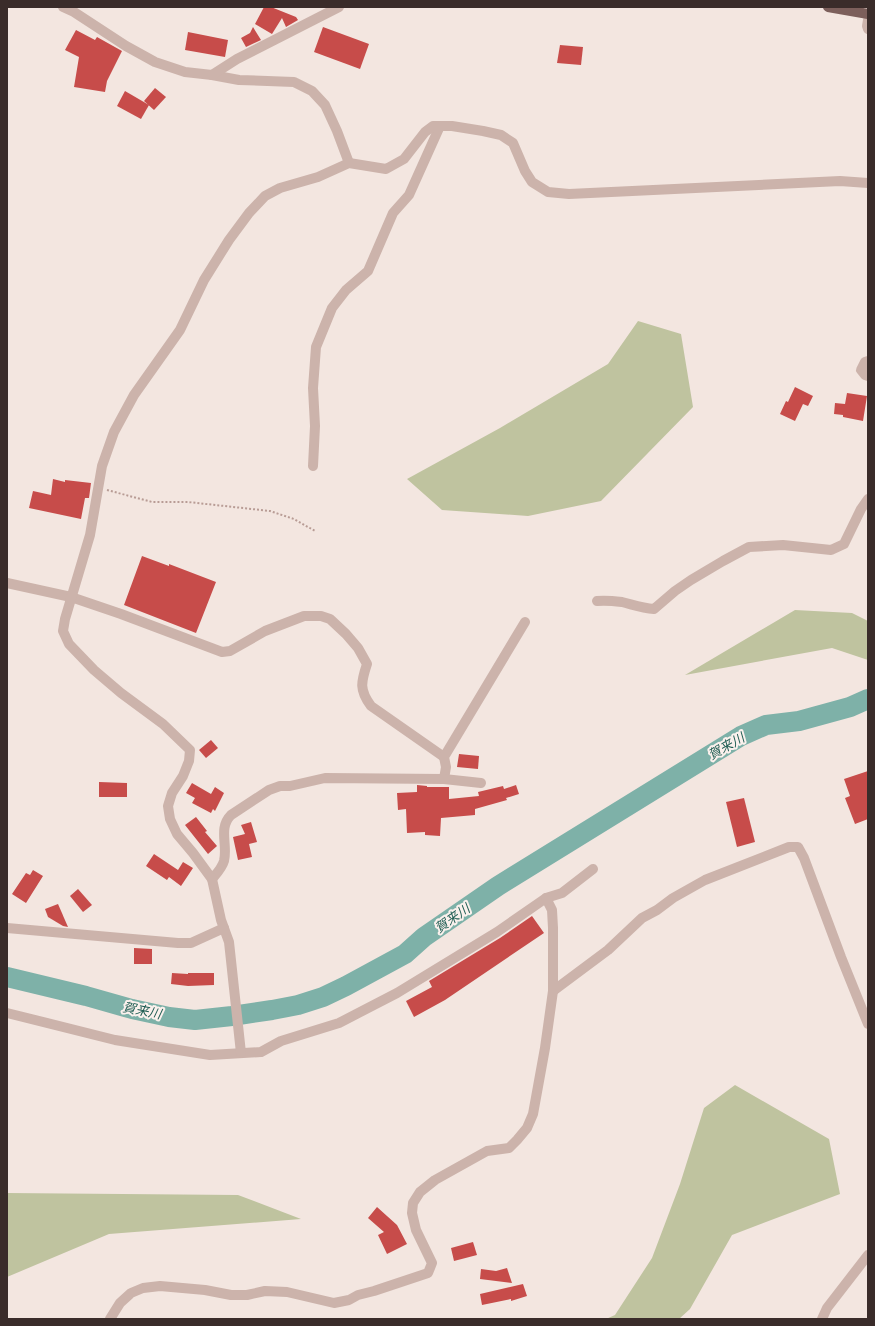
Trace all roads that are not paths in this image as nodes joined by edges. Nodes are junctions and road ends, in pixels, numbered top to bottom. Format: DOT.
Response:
graph roads {
  1 [pos="63,7"];
  2 [pos="339,7"];
  3 [pos="828,7"];
  4 [pos="868,14"];
  5 [pos="868,20"];
  6 [pos="868,29"];
  7 [pos="212,75"];
  8 [pos="440,126"];
  9 [pos="349,164"];
  10 [pos="868,183"];
  11 [pos="868,360"];
  12 [pos="868,376"];
  13 [pos="313,466"];
  14 [pos="868,499"];
  15 [pos="7,583"];
  16 [pos="71,597"];
  17 [pos="597,601"];
  18 [pos="525,622"];
  19 [pos="444,757"];
  20 [pos="444,779"];
  21 [pos="481,783"];
  22 [pos="593,869"];
  23 [pos="212,879"];
  24 [pos="546,898"];
  25 [pos="7,928"];
  26 [pos="224,928"];
  27 [pos="552,991"];
  28 [pos="7,1013"];
  29 [pos="868,1024"];
  30 [pos="241,1053"];
  31 [pos="868,1255"];
  32 [pos="110,1319"];
  33 [pos="822,1319"];
  1 -- 7 [label="street"];
  2 -- 7 [label="street"];
  3 -- 4 [label="main road"];
  5 -- 6 [label="street"];
  7 -- 9 [label="street"];
  8 -- 9 [label="street"];
  8 -- 10 [label="street"];
  8 -- 13 [label="street"];
  9 -- 16 [label="street"];
  11 -- 12 [label="street"];
  14 -- 17 [label="street"];
  15 -- 16 [label="street"];
  16 -- 19 [label="street"];
  16 -- 23 [label="street"];
  18 -- 19 [label="street"];
  19 -- 20 [label="street"];
  20 -- 21 [label="street"];
  20 -- 23 [label="street"];
  22 -- 24 [label="street"];
  23 -- 26 [label="street"];
  24 -- 27 [label="street"];
  24 -- 30 [label="street"];
  25 -- 26 [label="street"];
  26 -- 30 [label="street"];
  27 -- 29 [label="street"];
  27 -- 32 [label="street"];
  28 -- 30 [label="street"];
  31 -- 33 [label="street"];
}
